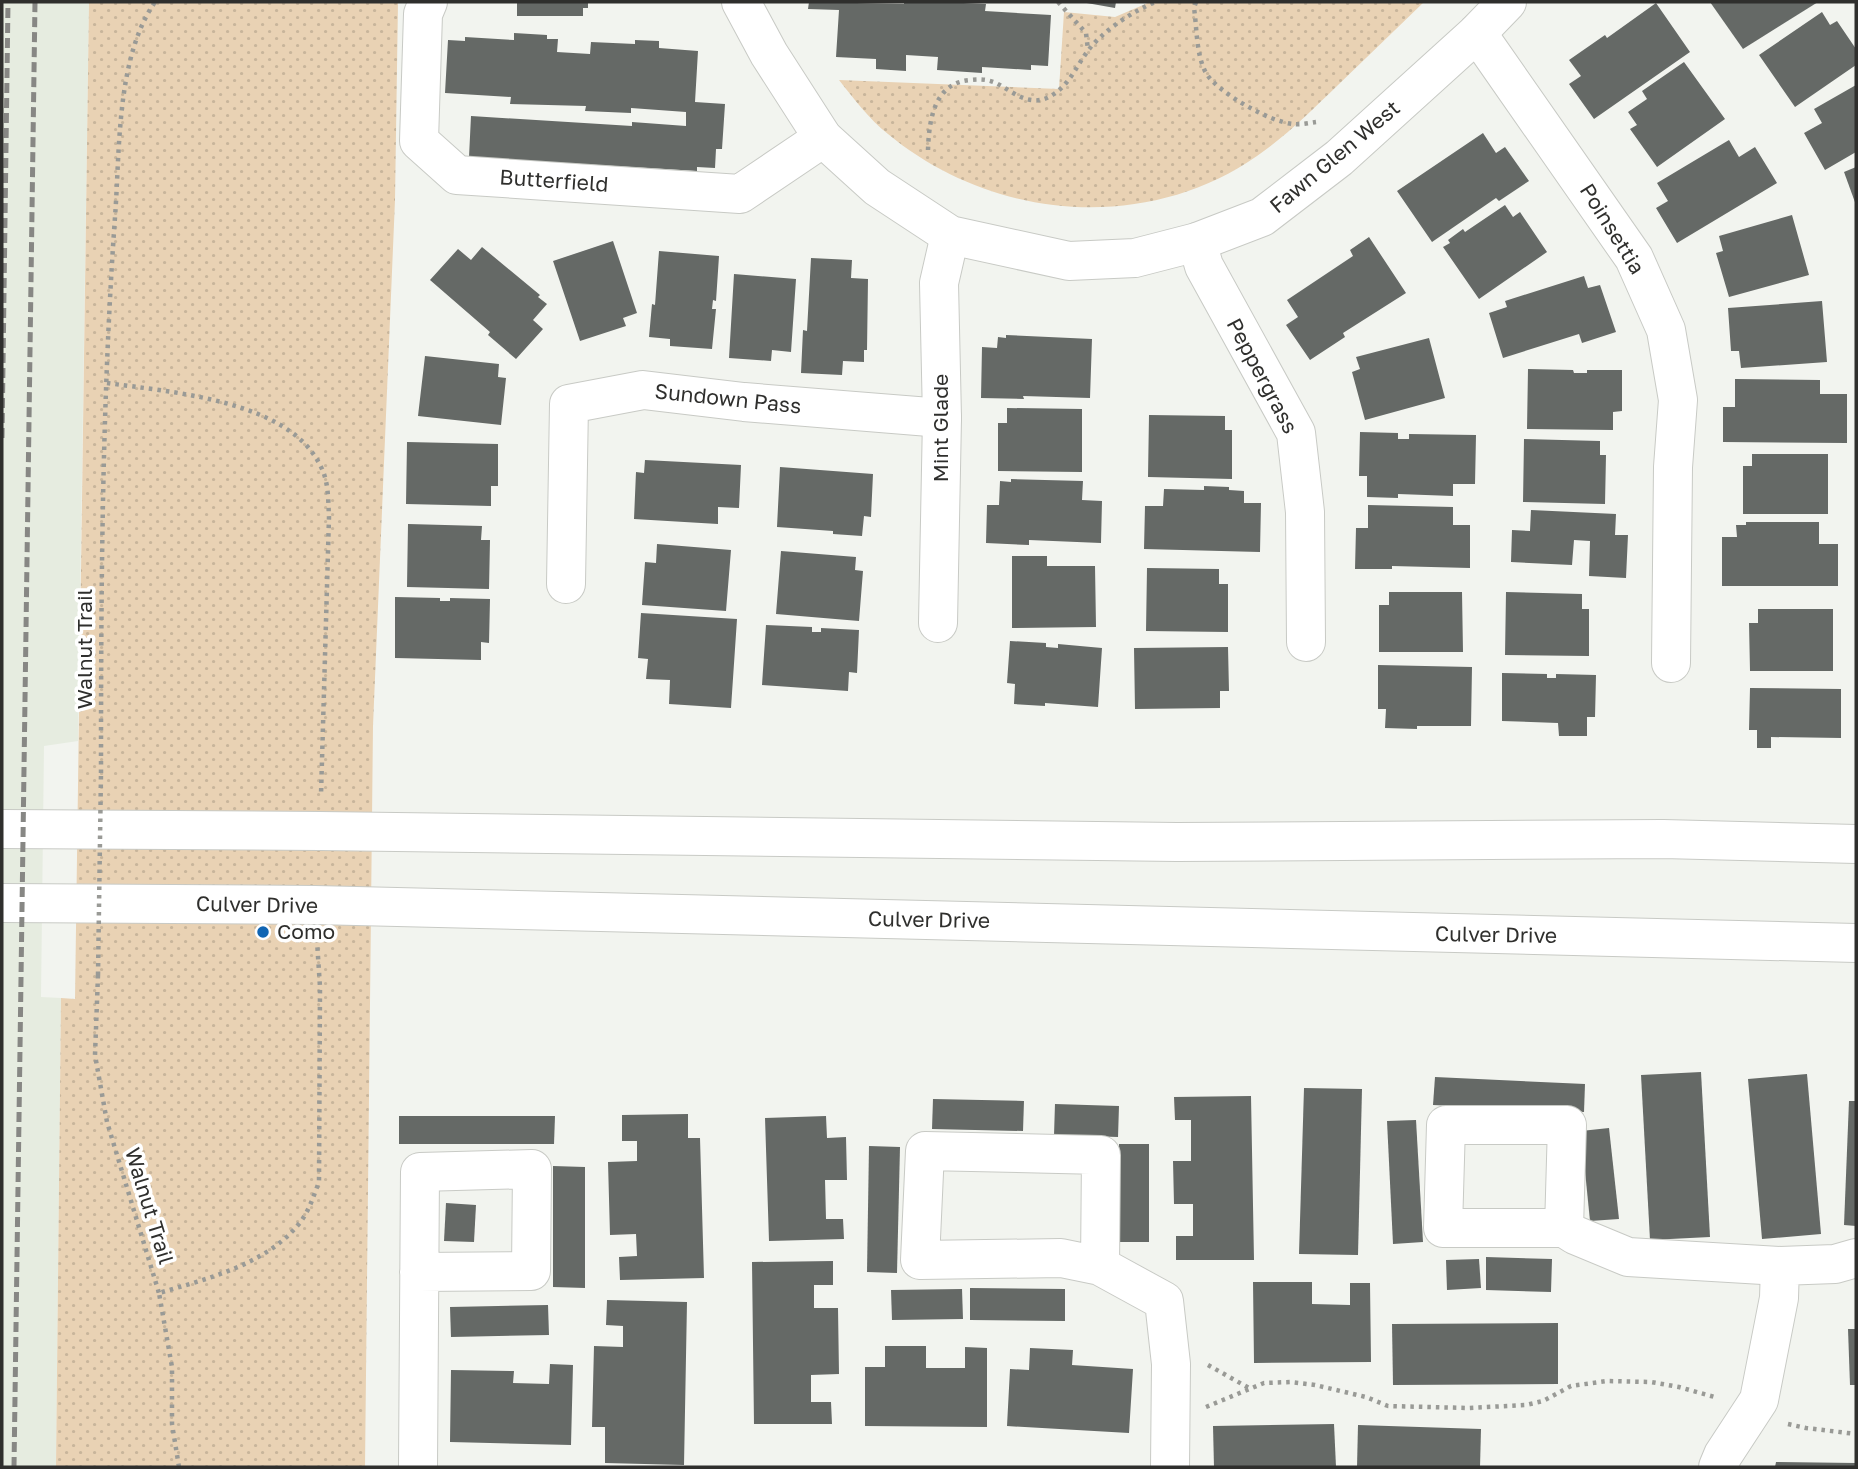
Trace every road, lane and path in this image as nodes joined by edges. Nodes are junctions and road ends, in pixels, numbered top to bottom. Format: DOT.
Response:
graph roads {
  1 [pos="155,2"];
  2 [pos="428,2"];
  3 [pos="741,2"];
  4 [pos="1058,2"];
  5 [pos="1155,2"];
  6 [pos="1196,2"];
  7 [pos="1507,2"];
  8 [pos="1477,33"];
  9 [pos="1088,50"];
  10 [pos="1315,122"];
  11 [pos="823,138"];
  12 [pos="928,150"];
  13 [pos="950,234"];
  14 [pos="1197,242"];
  15 [pos="107,383"];
  16 [pos="942,418"];
  17 [pos="566,584"];
  18 [pos="938,623"];
  19 [pos="1306,642"];
  20 [pos="1671,663"];
  21 [pos="2,829"];
  22 [pos="320,831"];
  23 [pos="1856,844"];
  24 [pos="2,903"];
  25 [pos="315,905"];
  26 [pos="1856,943"];
  27 [pos="1564,1228"];
  28 [pos="1856,1258"];
  29 [pos="1100,1266"];
  30 [pos="1780,1266"];
  31 [pos="419,1272"];
  32 [pos="159,1293"];
  33 [pos="1205,1363"];
  34 [pos="1249,1389"];
  35 [pos="1729,1402"];
  36 [pos="1203,1409"];
  37 [pos="1782,1422"];
  38 [pos="1856,1434"];
  39 [pos="179,1467"];
  40 [pos="418,1467"];
  41 [pos="1170,1467"];
  42 [pos="1718,1467"];
  1 -- 15 [label="path, Walnut Trail"];
  2 -- 11 [label="main road, Butterfield"];
  3 -- 11 [label="main road, Fawn Glen West"];
  4 -- 9 [label="path"];
  5 -- 9 [label="path"];
  6 -- 10 [label="path"];
  7 -- 8 [label="main road, Fawn Glen West"];
  8 -- 14 [label="main road, Fawn Glen West"];
  8 -- 20 [label="main road, Poinsettia"];
  9 -- 12 [label="path"];
  11 -- 13 [label="main road, Fawn Glen West"];
  13 -- 14 [label="main road, Fawn Glen West"];
  13 -- 16 [label="main road, Mint Glade"];
  14 -- 19 [label="main road, Peppergrass"];
  15 -- 22 [label="path"];
  15 -- 32 [label="path, Walnut Trail, bridge"];
  16 -- 17 [label="main road, Sundown Pass"];
  16 -- 18 [label="main road, Mint Glade"];
  21 -- 22 [label="main road"];
  22 -- 23 [label="main road"];
  24 -- 25 [label="main road, Culver Drive"];
  25 -- 26 [label="main road, Culver Drive"];
  25 -- 32 [label="path, Walnut Trail"];
  27 -- 30 [label="main road"];
  28 -- 30 [label="main road"];
  29 -- 29 [label="main road"];
  29 -- 41 [label="main road"];
  30 -- 42 [label="main road"];
  31 -- 40 [label="main road"];
  32 -- 39 [label="path, Walnut Trail"];
  33 -- 34 [label="path"];
  34 -- 35 [label="path"];
  34 -- 36 [label="path"];
  37 -- 38 [label="path"];
}
